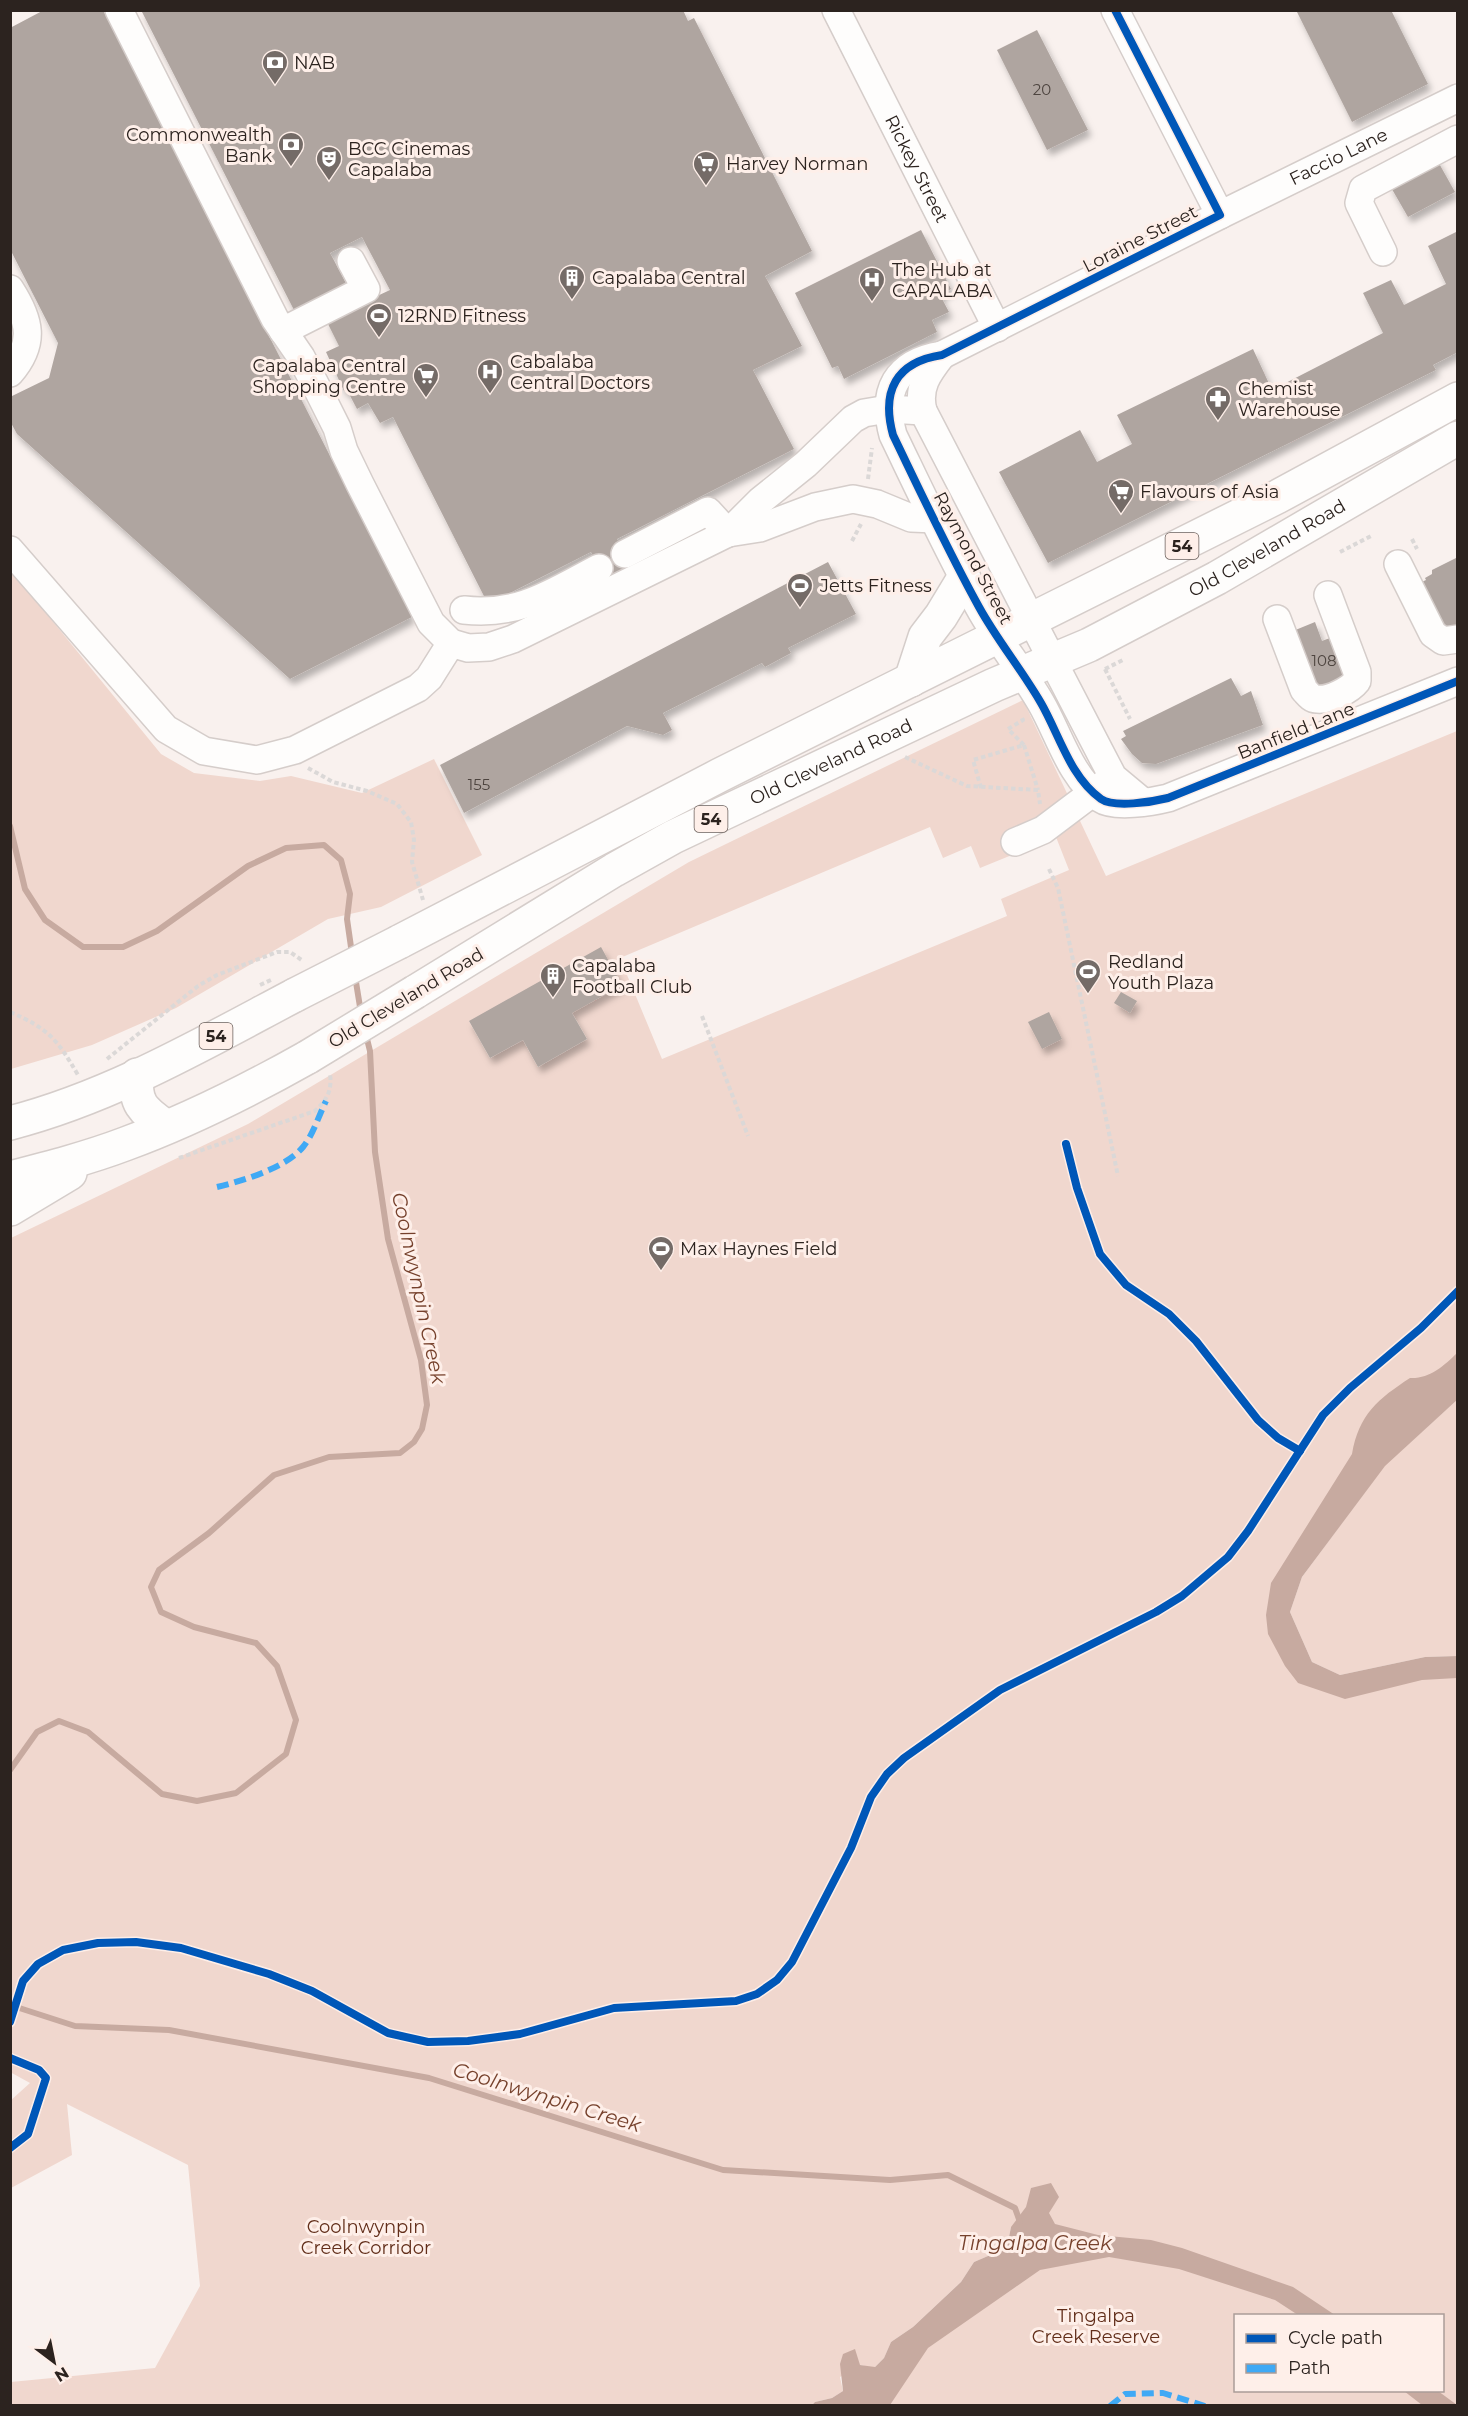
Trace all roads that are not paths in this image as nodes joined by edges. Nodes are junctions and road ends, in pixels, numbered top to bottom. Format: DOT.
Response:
graph roads {
  1 [pos="118,10"];
  2 [pos="836,10"];
  3 [pos="1115,10"];
  4 [pos="1458,98"];
  5 [pos="1458,139"];
  6 [pos="1220,215"];
  7 [pos="1383,252"];
  8 [pos="351,261"];
  9 [pos="10,289"];
  10 [pos="997,328"];
  11 [pos="284,331"];
  12 [pos="942,355"];
  13 [pos="10,373"];
  14 [pos="1458,399"];
  15 [pos="888,409"];
  16 [pos="923,411"];
  17 [pos="1458,414"];
  18 [pos="1458,438"];
  19 [pos="1331,469"];
  20 [pos="935,519"];
  21 [pos="728,533"];
  22 [pos="10,550"];
  23 [pos="625,554"];
  24 [pos="1398,564"];
  25 [pos="964,578"];
  26 [pos="590,582"];
  27 [pos="1328,595"];
  28 [pos="464,610"];
  29 [pos="1277,619"];
  30 [pos="1032,621"];
  31 [pos="998,638"];
  32 [pos="1458,639"];
  33 [pos="451,643"];
  34 [pos="1053,661"];
  35 [pos="1023,674"];
  36 [pos="911,680"];
  37 [pos="1458,681"];
  38 [pos="1103,784"];
  39 [pos="1143,802"];
  40 [pos="1015,842"];
  41 [pos="136,1075"];
  42 [pos="10,1123"];
  43 [pos="166,1127"];
  44 [pos="105,1151"];
  45 [pos="10,1178"];
  46 [pos="10,1209"];
  1 -- 11 [label="street"];
  2 -- 10 [label="street, Rickey Street"];
  3 -- 6 [label="street, Loraine Street"];
  4 -- 6 [label="street, Faccio Lane"];
  5 -- 7 [label="street"];
  6 -- 10 [label="street, Loraine Street"];
  8 -- 11 [label="street"];
  9 -- 13 [label="street"];
  10 -- 12 [label="street, Raymond Street"];
  11 -- 33 [label="street"];
  12 -- 15 [label="street, Raymond Street"];
  12 -- 16 [label="street, Raymond Street"];
  14 -- 19 [label="main road, Old Cleveland Road / 54"];
  15 -- 16 [label="street"];
  15 -- 20 [label="street, Raymond Street"];
  15 -- 21 [label="street"];
  16 -- 30 [label="street, Raymond Street"];
  17 -- 19 [label="street"];
  18 -- 34 [label="main road, Old Cleveland Road / 54"];
  19 -- 30 [label="main road, Old Cleveland Road / 54"];
  20 -- 21 [label="street"];
  20 -- 25 [label="street, Raymond Street"];
  21 -- 23 [label="street"];
  21 -- 26 [label="street"];
  22 -- 33 [label="street"];
  24 -- 32 [label="street"];
  25 -- 31 [label="street, Raymond Street"];
  25 -- 36 [label="main road"];
  26 -- 28 [label="street"];
  26 -- 33 [label="street"];
  27 -- 29 [label="street"];
  30 -- 31 [label="main road, Old Cleveland Road / 54"];
  30 -- 34 [label="street, Raymond Street"];
  31 -- 35 [label="street, Raymond Street"];
  31 -- 36 [label="main road, Old Cleveland Road / 54"];
  34 -- 35 [label="main road, Old Cleveland Road / 54"];
  34 -- 38 [label="street, Raymond Street"];
  35 -- 38 [label="street, Raymond Street"];
  35 -- 43 [label="main road, Old Cleveland Road / 54, bridge"];
  36 -- 41 [label="main road, Old Cleveland Road / 54, bridge"];
  37 -- 39 [label="street, Banfield Lane"];
  38 -- 39 [label="street, Raymond Street"];
  38 -- 40 [label="street"];
  41 -- 42 [label="main road, Old Cleveland Road / 54"];
  41 -- 43 [label="main road"];
  43 -- 44 [label="main road, Old Cleveland Road / 54"];
  44 -- 45 [label="main road, Old Cleveland Road / 54"];
  44 -- 46 [label="main road"];
}
